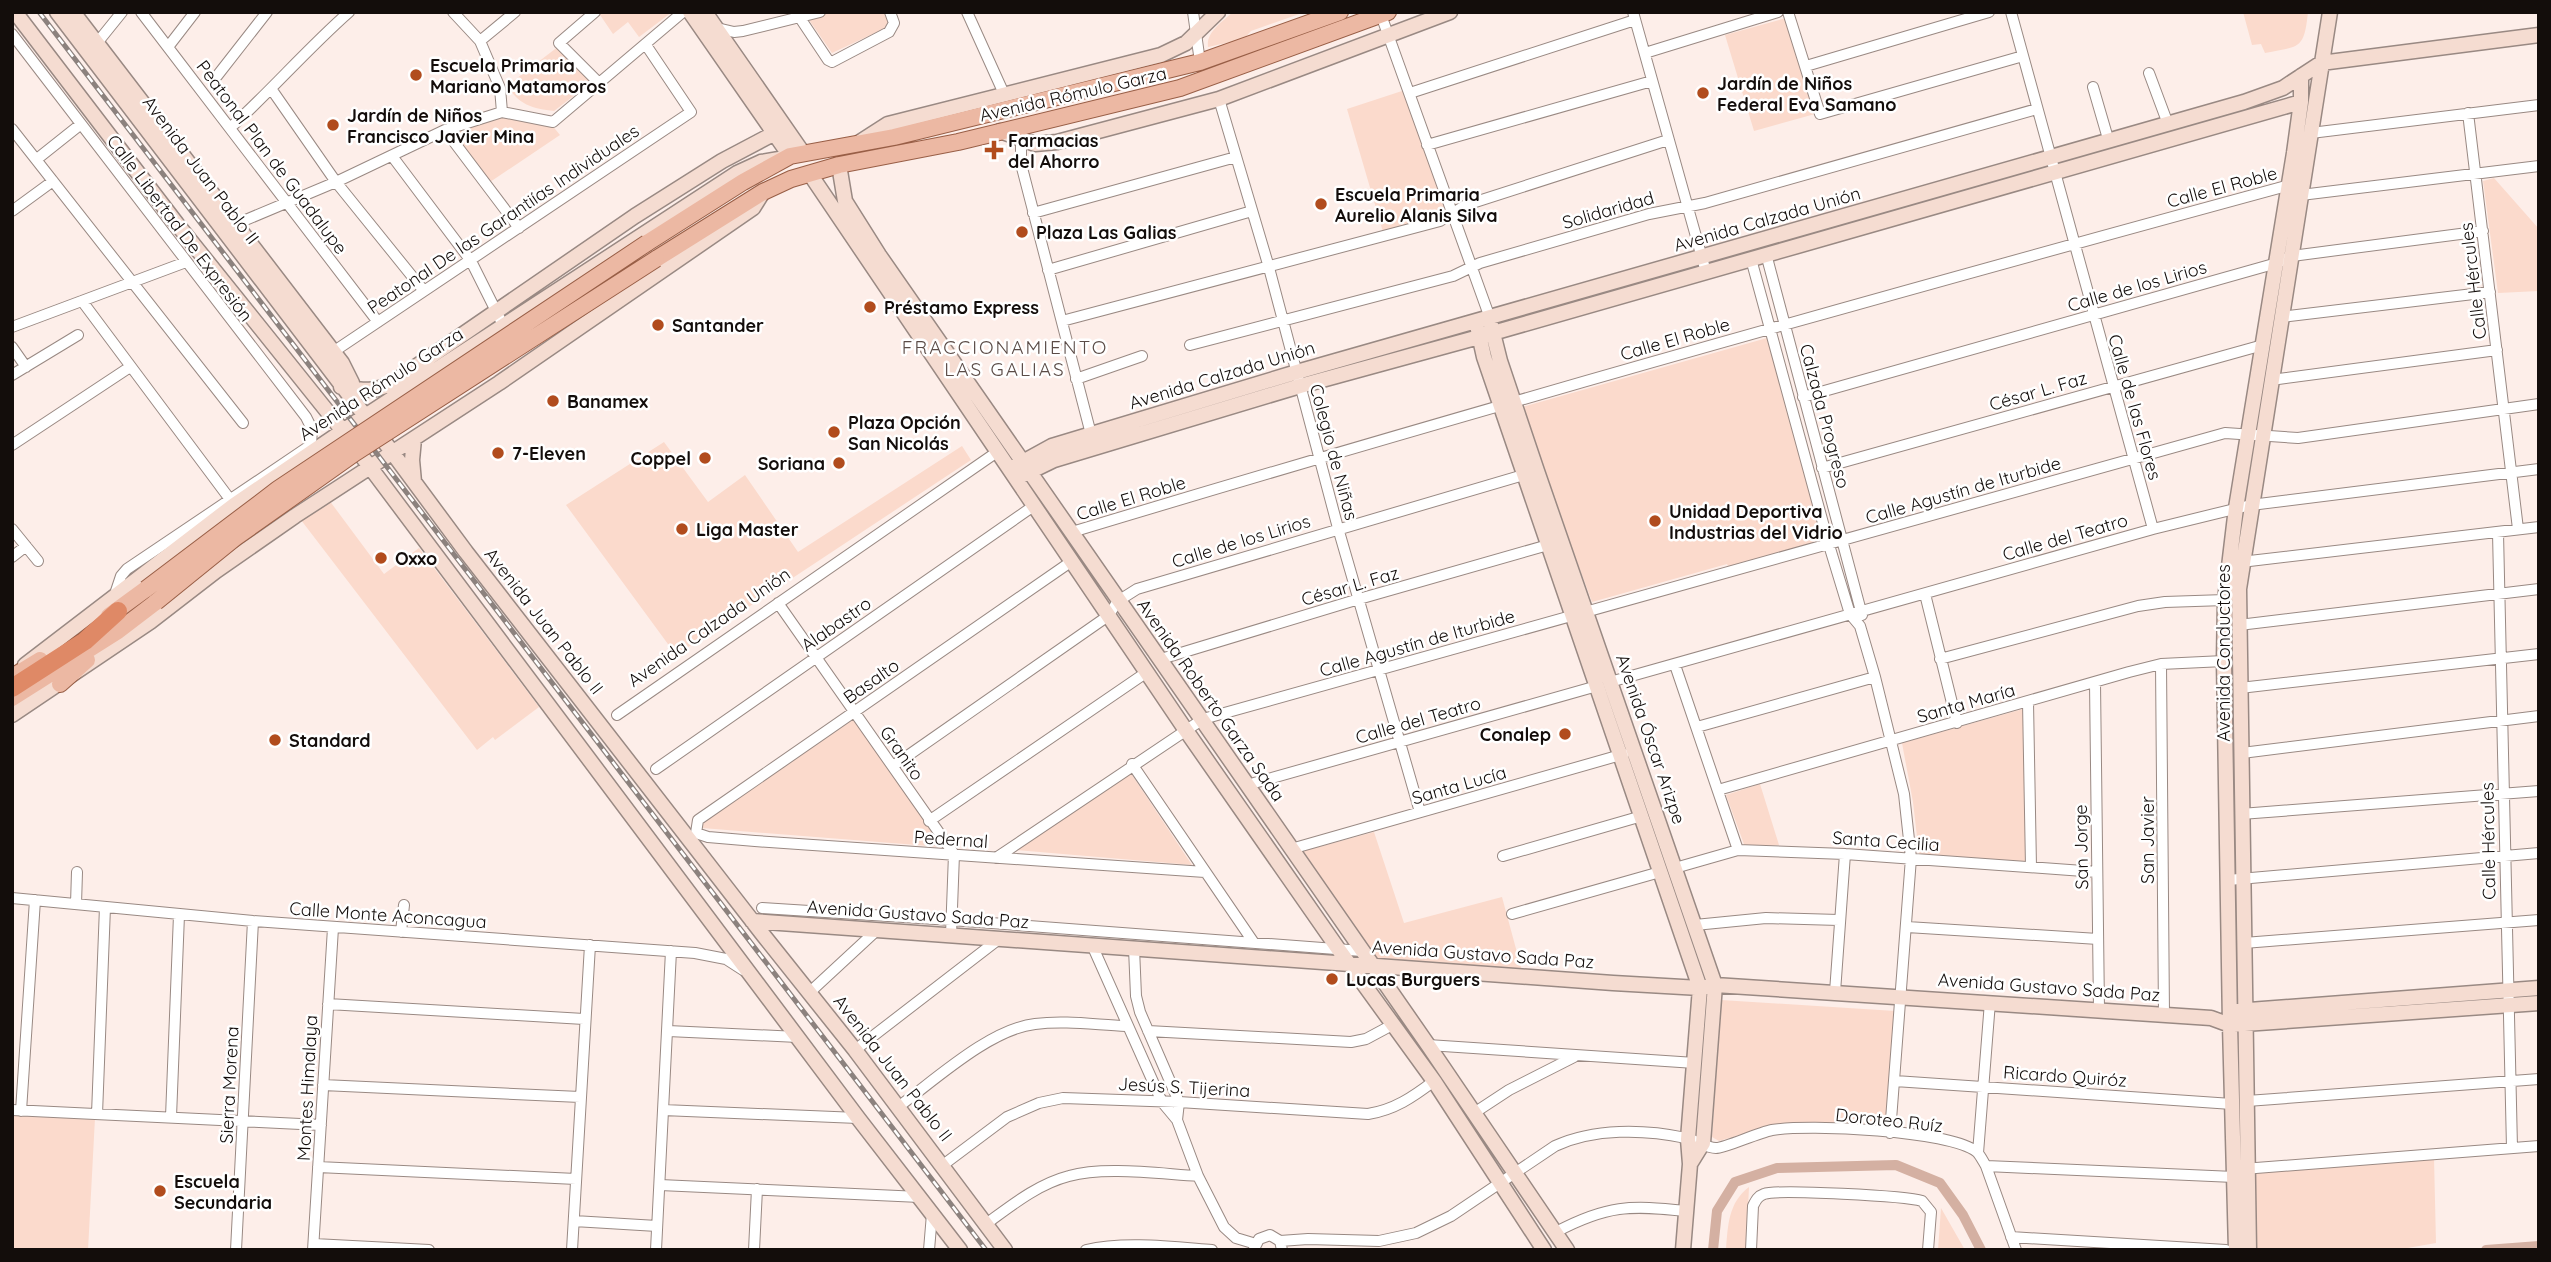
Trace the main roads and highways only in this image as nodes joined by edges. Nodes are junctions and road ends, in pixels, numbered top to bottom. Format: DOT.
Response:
graph roads {
  1 [pos="1340,12"];
  2 [pos="1385,13"];
  3 [pos="151,595"];
  4 [pos="116,604"];
  5 [pos="118,631"];
  6 [pos="14,680"];
  7 [pos="60,684"];
  8 [pos="12,698"];
  1 -- 3 [label="main road, Avenida Rómulo Garza, bridge"];
  2 -- 3 [label="main road, Avenida Rómulo Garza, bridge"];
  3 -- 4 [label="main road, Avenida Rómulo Garza"];
  3 -- 5 [label="main road, Avenida Rómulo Garza"];
  4 -- 6 [label="highway"];
  5 -- 7 [label="main road"];
  5 -- 8 [label="main road, Avenida Rómulo Garza"];
}
